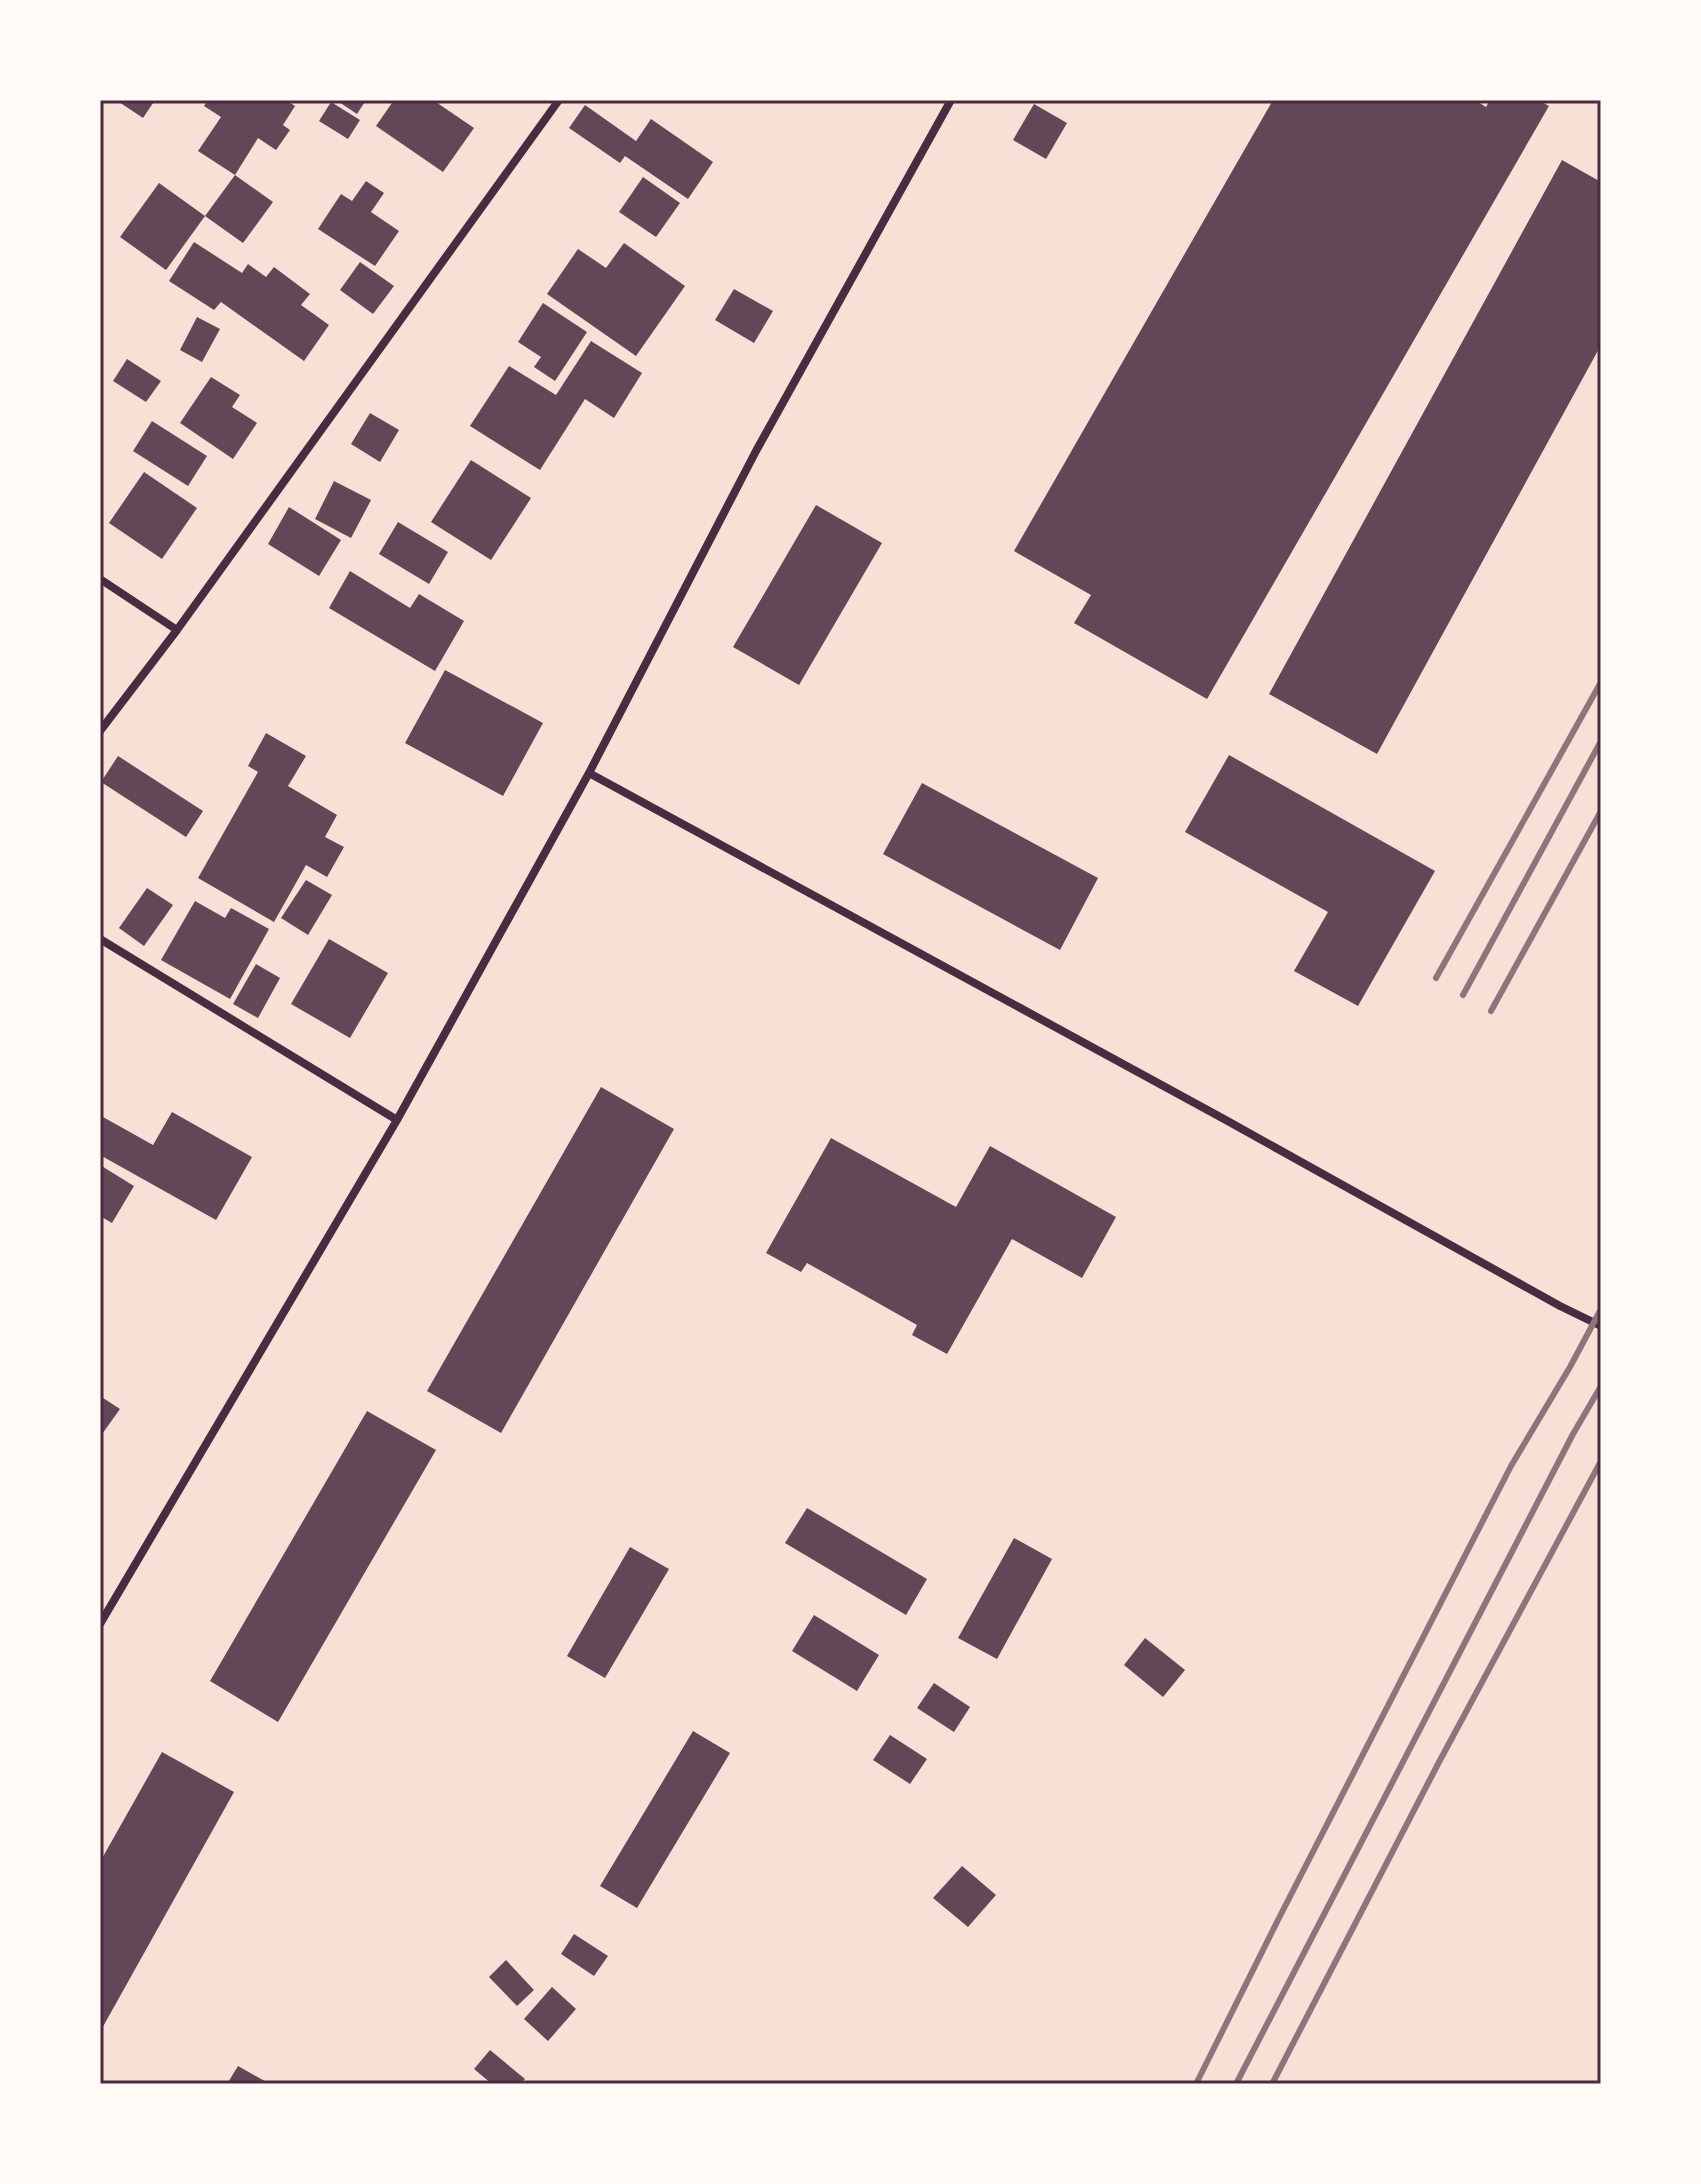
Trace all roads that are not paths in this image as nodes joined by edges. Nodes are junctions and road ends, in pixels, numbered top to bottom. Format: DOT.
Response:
graph roads {
  1 [pos="559,100"];
  2 [pos="951,100"];
  3 [pos="100,579"];
  4 [pos="177,630"];
  5 [pos="100,731"];
  6 [pos="589,773"];
  7 [pos="100,939"];
  8 [pos="397,1120"];
  9 [pos="1601,1326"];
  10 [pos="100,1624"];
  1 -- 4 [label="street"];
  2 -- 6 [label="street"];
  3 -- 4 [label="street"];
  4 -- 5 [label="street"];
  6 -- 8 [label="street"];
  6 -- 9 [label="street"];
  7 -- 8 [label="street"];
  8 -- 10 [label="street"];
}
